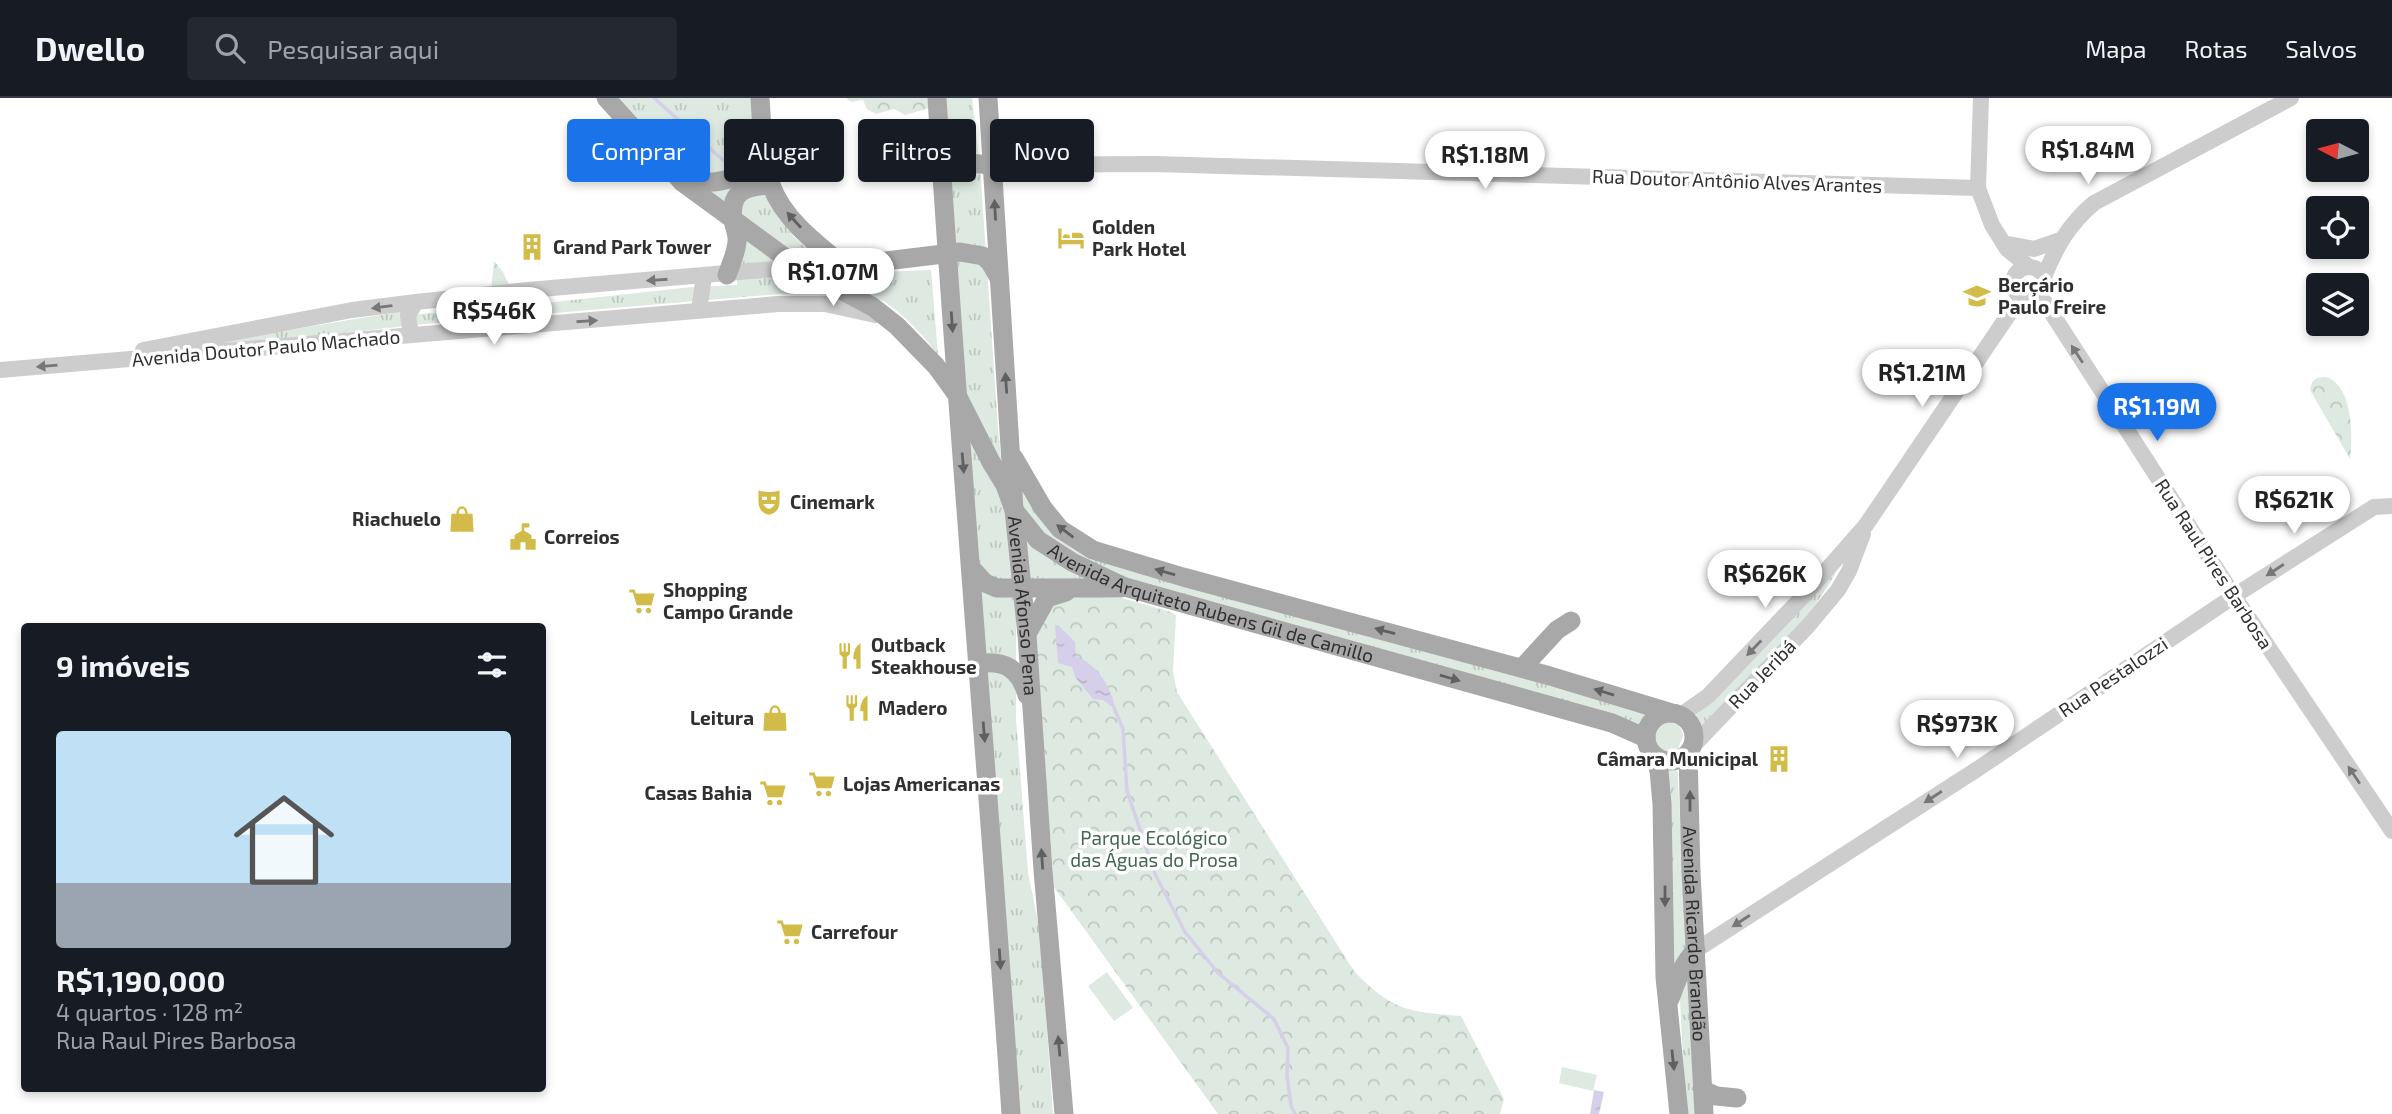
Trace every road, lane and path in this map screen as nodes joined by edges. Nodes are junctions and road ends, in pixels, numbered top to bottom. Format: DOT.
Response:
graph roads {
  1 [pos="606,98"];
  2 [pos="760,98"];
  3 [pos="937,98"];
  4 [pos="988,98"];
  5 [pos="1981,98"];
  6 [pos="2291,98"];
  7 [pos="625,119"];
  8 [pos="762,119"];
  9 [pos="938,119"];
  10 [pos="990,132"];
  11 [pos="1094,164"];
  12 [pos="724,179"];
  13 [pos="681,182"];
  14 [pos="771,182"];
  15 [pos="942,182"];
  16 [pos="993,182"];
  17 [pos="771,185"];
  18 [pos="1978,188"];
  19 [pos="733,219"];
  20 [pos="2058,244"];
  21 [pos="2005,246"];
  22 [pos="947,254"];
  23 [pos="844,266"];
  24 [pos="798,268"];
  25 [pos="2035,270"];
  26 [pos="727,275"];
  27 [pos="704,276"];
  28 [pos="999,278"];
  29 [pos="2023,290"];
  30 [pos="416,302"];
  31 [pos="699,310"];
  32 [pos="887,319"];
  33 [pos="411,335"];
  34 [pos="100,361"];
  35 [pos="0,370"];
  36 [pos="957,395"];
  37 [pos="1010,451"];
  38 [pos="2392,506"];
  39 [pos="1014,510"];
  40 [pos="1866,526"];
  41 [pos="972,569"];
  42 [pos="1125,587"];
  43 [pos="1080,589"];
  44 [pos="1022,590"];
  45 [pos="2234,596"];
  46 [pos="1570,621"];
  47 [pos="1027,635"];
  48 [pos="978,664"];
  49 [pos="1522,668"];
  50 [pos="1675,714"];
  51 [pos="1033,716"];
  52 [pos="1650,747"];
  53 [pos="1690,750"];
  54 [pos="2392,831"];
  55 [pos="1696,950"];
  56 [pos="1667,1006"];
  57 [pos="1703,1090"];
  58 [pos="1737,1098"];
  59 [pos="1011,1114"];
  60 [pos="1064,1114"];
  61 [pos="1679,1114"];
  62 [pos="1704,1114"];
  1 -- 7 [label="main road, Avenida Arquiteto Rubens Gil de Camillo"];
  2 -- 8 [label="main road"];
  3 -- 9 [label="main road"];
  4 -- 10 [label="main road, Avenida Afonso Pena"];
  5 -- 18 [label="street, Rua Raul Pires Barbosa"];
  6 -- 20 [label="street"];
  11 -- 18 [label="street, Rua Doutor Antônio Alves Arantes"];
  12 -- 13 [label="main road"];
  13 -- 19 [label="main road, Avenida Arquiteto Rubens Gil de Camillo"];
  14 -- 17 [label="main road"];
  15 -- 22 [label="main road"];
  28 -- 16 [label="main road, Avenida Afonso Pena, one-way"];
  17 -- 19 [label="main road"];
  23 -- 17 [label="main road, one-way"];
  18 -- 21 [label="street, Rua Raul Pires Barbosa"];
  19 -- 24 [label="main road, Avenida Arquiteto Rubens Gil de Camillo"];
  19 -- 26 [label="main road"];
  20 -- 21 [label="street"];
  20 -- 25 [label="street"];
  21 -- 25 [label="street, Rua Raul Pires Barbosa"];
  21 -- 29 [label="street, Rua Raul Pires Barbosa"];
  22 -- 23 [label="main road"];
  22 -- 28 [label="main road"];
  22 -- 36 [label="main road, one-way"];
  23 -- 24 [label="street, Avenida Doutor Paulo Machado"];
  24 -- 26 [label="street, Avenida Doutor Paulo Machado"];
  24 -- 32 [label="main road, Avenida Arquiteto Rubens Gil de Camillo"];
  25 -- 29 [label="street"];
  25 -- 29 [label="street, Rua Jeribá"];
  26 -- 27 [label="street, Avenida Doutor Paulo Machado"];
  27 -- 30 [label="street, Avenida Doutor Paulo Machado, one-way"];
  27 -- 31 [label="street"];
  37 -- 28 [label="main road, Avenida Afonso Pena, one-way"];
  29 -- 40 [label="street, Rua Jeribá"];
  45 -- 29 [label="street, Rua Raul Pires Barbosa, one-way"];
  30 -- 33 [label="street"];
  30 -- 34 [label="street, Avenida Doutor Paulo Machado, one-way"];
  31 -- 32 [label="street, Avenida Doutor Paulo Machado"];
  33 -- 31 [label="street, Avenida Doutor Paulo Machado, one-way"];
  32 -- 36 [label="main road, Avenida Arquiteto Rubens Gil de Camillo"];
  33 -- 34 [label="street, Avenida Doutor Paulo Machado"];
  34 -- 35 [label="street, one-way"];
  36 -- 39 [label="main road, Avenida Arquiteto Rubens Gil de Camillo"];
  36 -- 41 [label="main road, one-way"];
  37 -- 39 [label="main road, Avenida Afonso Pena"];
  49 -- 37 [label="main road, Avenida Arquiteto Rubens Gil de Camillo, one-way"];
  38 -- 45 [label="street, Rua Pestalozzi, one-way"];
  39 -- 42 [label="main road, Avenida Arquiteto Rubens Gil de Camillo"];
  39 -- 44 [label="main road, Avenida Afonso Pena"];
  40 -- 50 [label="street, Rua Jeribá, one-way"];
  40 -- 53 [label="street, Rua Jeribá"];
  41 -- 44 [label="main road"];
  41 -- 48 [label="main road"];
  42 -- 43 [label="main road"];
  42 -- 52 [label="main road, Avenida Arquiteto Rubens Gil de Camillo, one-way"];
  43 -- 44 [label="main road"];
  43 -- 47 [label="main road"];
  44 -- 47 [label="main road, Avenida Afonso Pena"];
  54 -- 45 [label="street, Rua Raul Pires Barbosa, one-way"];
  45 -- 55 [label="street, Rua Pestalozzi, one-way"];
  46 -- 49 [label="main road"];
  47 -- 51 [label="main road, Avenida Afonso Pena"];
  48 -- 51 [label="main road"];
  48 -- 59 [label="main road, one-way"];
  50 -- 49 [label="main road, Avenida Arquiteto Rubens Gil de Camillo, one-way"];
  50 -- 52 [label="main road"];
  50 -- 53 [label="main road"];
  60 -- 51 [label="main road, Avenida Afonso Pena, one-way"];
  52 -- 53 [label="main road"];
  52 -- 56 [label="main road, Avenida Ricardo Brandão, one-way"];
  55 -- 53 [label="main road, Avenida Ricardo Brandão, one-way"];
  55 -- 56 [label="main road"];
  55 -- 57 [label="main road, Avenida Ricardo Brandão"];
  56 -- 61 [label="main road, Avenida Ricardo Brandão, one-way"];
  57 -- 58 [label="main road"];
  57 -- 62 [label="main road, Avenida Ricardo Brandão"];
}
